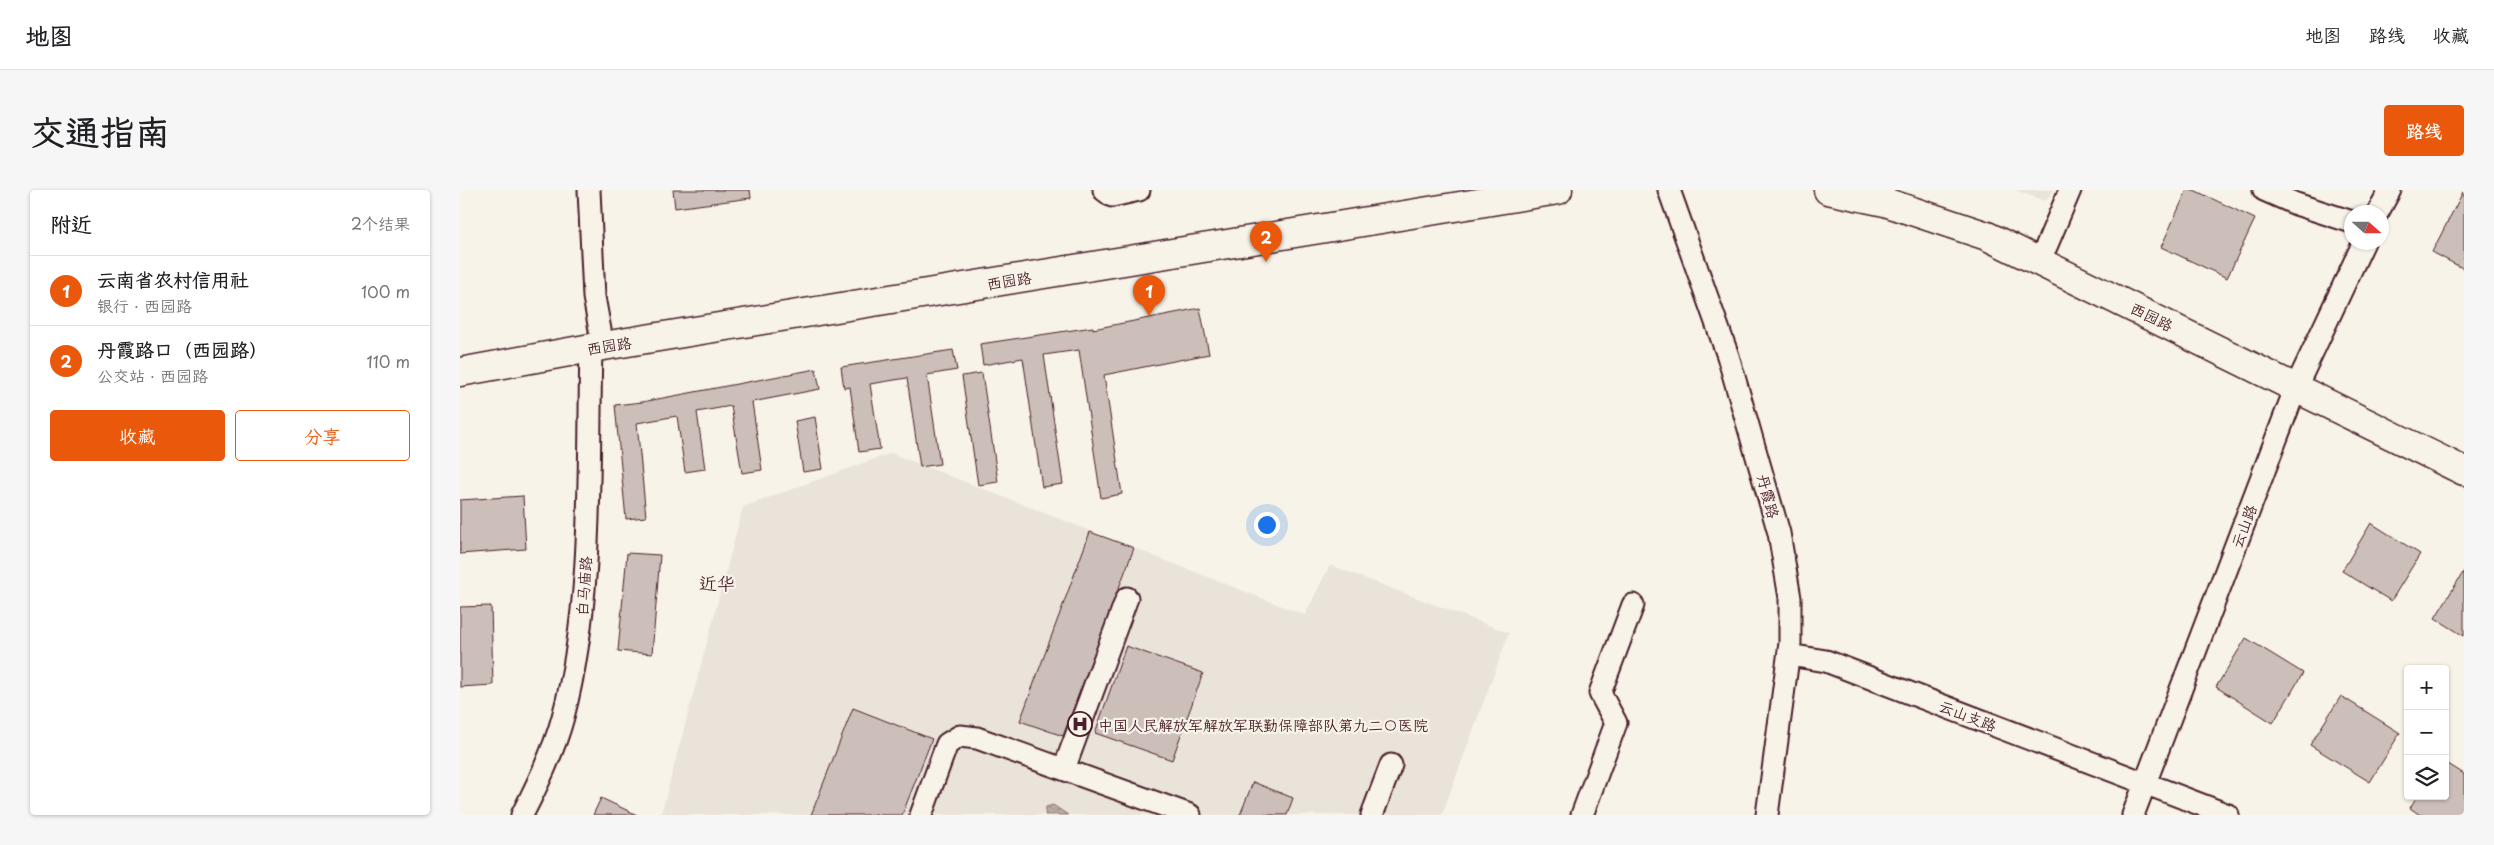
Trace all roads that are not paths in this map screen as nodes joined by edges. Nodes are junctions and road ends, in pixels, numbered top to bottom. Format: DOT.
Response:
graph roads {
  1 [pos="589,190"];
  2 [pos="1104,190"];
  3 [pos="1140,190"];
  4 [pos="1447,190"];
  5 [pos="1558,190"];
  6 [pos="1668,190"];
  7 [pos="1828,190"];
  8 [pos="1897,190"];
  9 [pos="2070,190"];
  10 [pos="2264,190"];
  11 [pos="2390,190"];
  12 [pos="2382,205"];
  13 [pos="2344,219"];
  14 [pos="2046,247"];
  15 [pos="2360,250"];
  16 [pos="595,339"];
  17 [pos="460,356"];
  18 [pos="460,372"];
  19 [pos="2299,381"];
  20 [pos="2464,454"];
  21 [pos="2464,471"];
  22 [pos="1127,598"];
  23 [pos="1633,605"];
  24 [pos="1788,656"];
  25 [pos="1391,765"];
  26 [pos="1064,769"];
  27 [pos="2145,784"];
  28 [pos="522,815"];
  29 [pos="921,815"];
  30 [pos="1190,815"];
  31 [pos="1372,815"];
  32 [pos="1582,815"];
  33 [pos="1767,815"];
  34 [pos="2133,815"];
  35 [pos="2228,815"];
  1 -- 16 [label="street, 白马庙路"];
  2 -- 3 [label="street"];
  4 -- 16 [label="main road, 西园路"];
  5 -- 16 [label="main road, 西园路"];
  6 -- 24 [label="street, 丹霞路"];
  7 -- 19 [label="main road, 西园路"];
  8 -- 14 [label="main road, 西园路"];
  9 -- 14 [label="street"];
  10 -- 13 [label="street"];
  11 -- 12 [label="street"];
  14 -- 19 [label="main road, 西园路"];
  15 -- 19 [label="street, 云山路"];
  16 -- 17 [label="main road, 西园路"];
  16 -- 18 [label="main road, 西园路"];
  16 -- 28 [label="street, 白马庙路"];
  19 -- 20 [label="main road, 西园路"];
  19 -- 21 [label="main road, 西园路"];
  19 -- 27 [label="street, 云山路"];
  22 -- 26 [label="street"];
  23 -- 32 [label="street"];
  24 -- 27 [label="street, 云山支路"];
  24 -- 33 [label="street, 丹霞路"];
  25 -- 31 [label="street"];
  26 -- 29 [label="street"];
  26 -- 30 [label="street"];
  27 -- 34 [label="street, 云山路"];
  27 -- 35 [label="street, 云山支路"];
}
